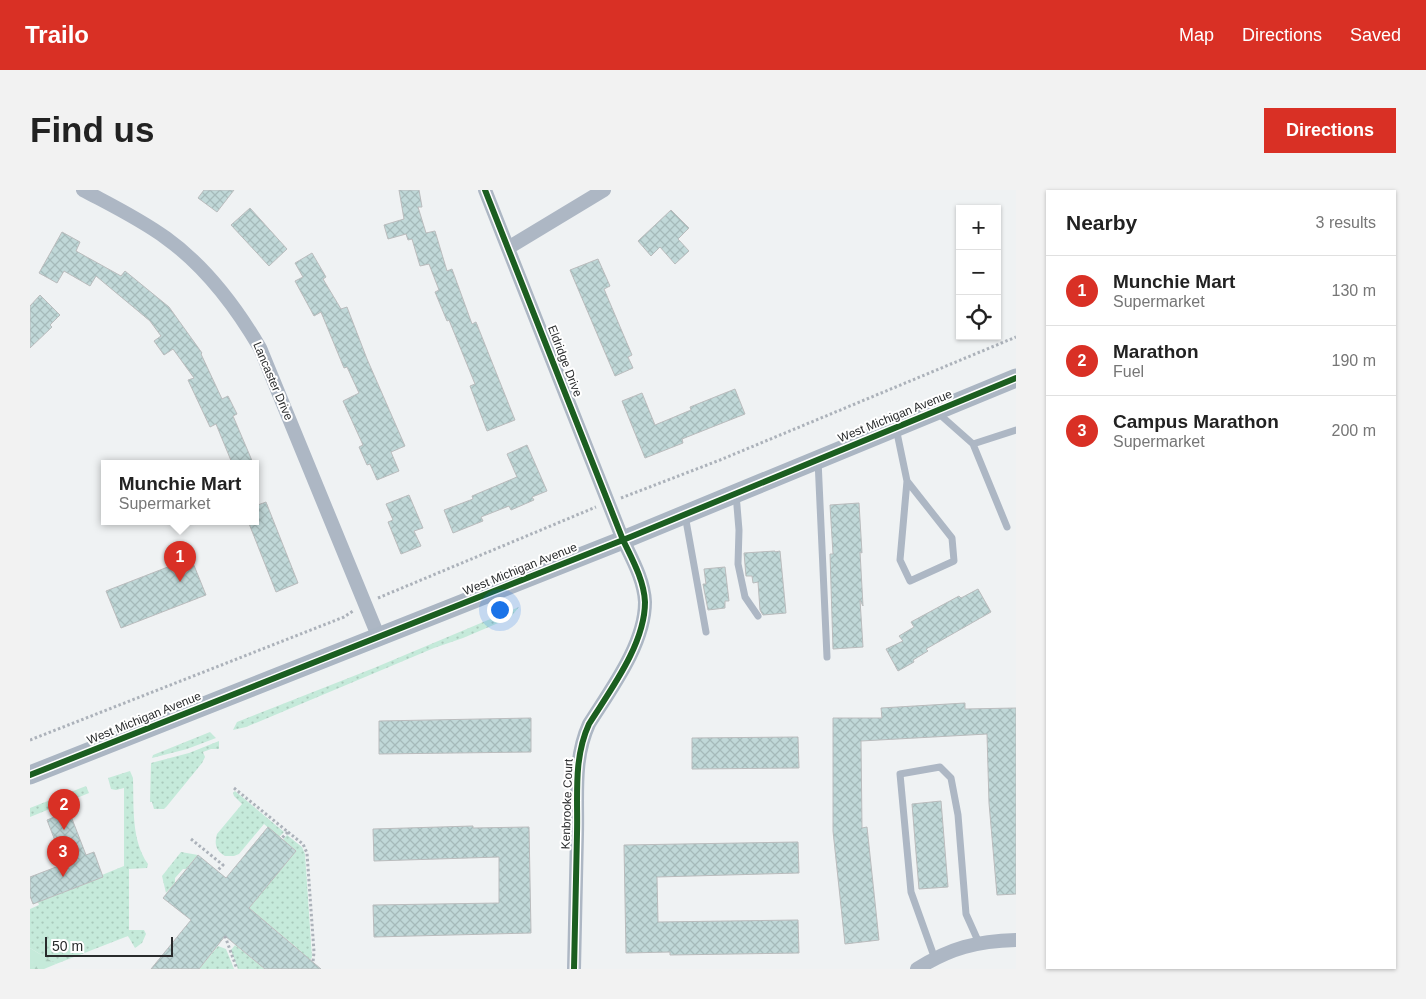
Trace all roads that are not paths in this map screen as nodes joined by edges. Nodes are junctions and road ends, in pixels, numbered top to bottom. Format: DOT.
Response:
graph roads {
  1 [pos="83,190"];
  2 [pos="485,190"];
  3 [pos="604,190"];
  4 [pos="508,248"];
  5 [pos="1016,378"];
  6 [pos="936,411"];
  7 [pos="896,427"];
  8 [pos="1016,430"];
  9 [pos="973,444"];
  10 [pos="818,460"];
  11 [pos="907,481"];
  12 [pos="736,494"];
  13 [pos="685,514"];
  14 [pos="1008,527"];
  15 [pos="623,540"];
  16 [pos="758,616"];
  17 [pos="706,632"];
  18 [pos="379,638"];
  19 [pos="828,657"];
  20 [pos="30,775"];
  21 [pos="1016,940"];
  22 [pos="979,943"];
  23 [pos="935,959"];
  24 [pos="574,969"];
  25 [pos="917,969"];
  1 -- 18 [label="street, Lancaster Drive"];
  2 -- 4 [label="street, Eldridge Drive"];
  3 -- 4 [label="street"];
  4 -- 15 [label="street, Eldridge Drive"];
  5 -- 6 [label="street, West Michigan Avenue"];
  6 -- 7 [label="street, West Michigan Avenue"];
  6 -- 9 [label="lane"];
  7 -- 10 [label="street, West Michigan Avenue"];
  7 -- 11 [label="lane"];
  8 -- 9 [label="lane"];
  9 -- 14 [label="lane"];
  10 -- 12 [label="street, West Michigan Avenue"];
  10 -- 19 [label="lane"];
  11 -- 11 [label="lane"];
  12 -- 13 [label="street, West Michigan Avenue"];
  12 -- 16 [label="lane"];
  13 -- 15 [label="street, West Michigan Avenue"];
  13 -- 17 [label="lane"];
  15 -- 18 [label="street, West Michigan Avenue"];
  15 -- 24 [label="street, Kenbrooke Court"];
  18 -- 20 [label="street, West Michigan Avenue"];
  21 -- 22 [label="street"];
  22 -- 23 [label="street"];
  22 -- 23 [label="lane"];
  23 -- 25 [label="street"];
}
